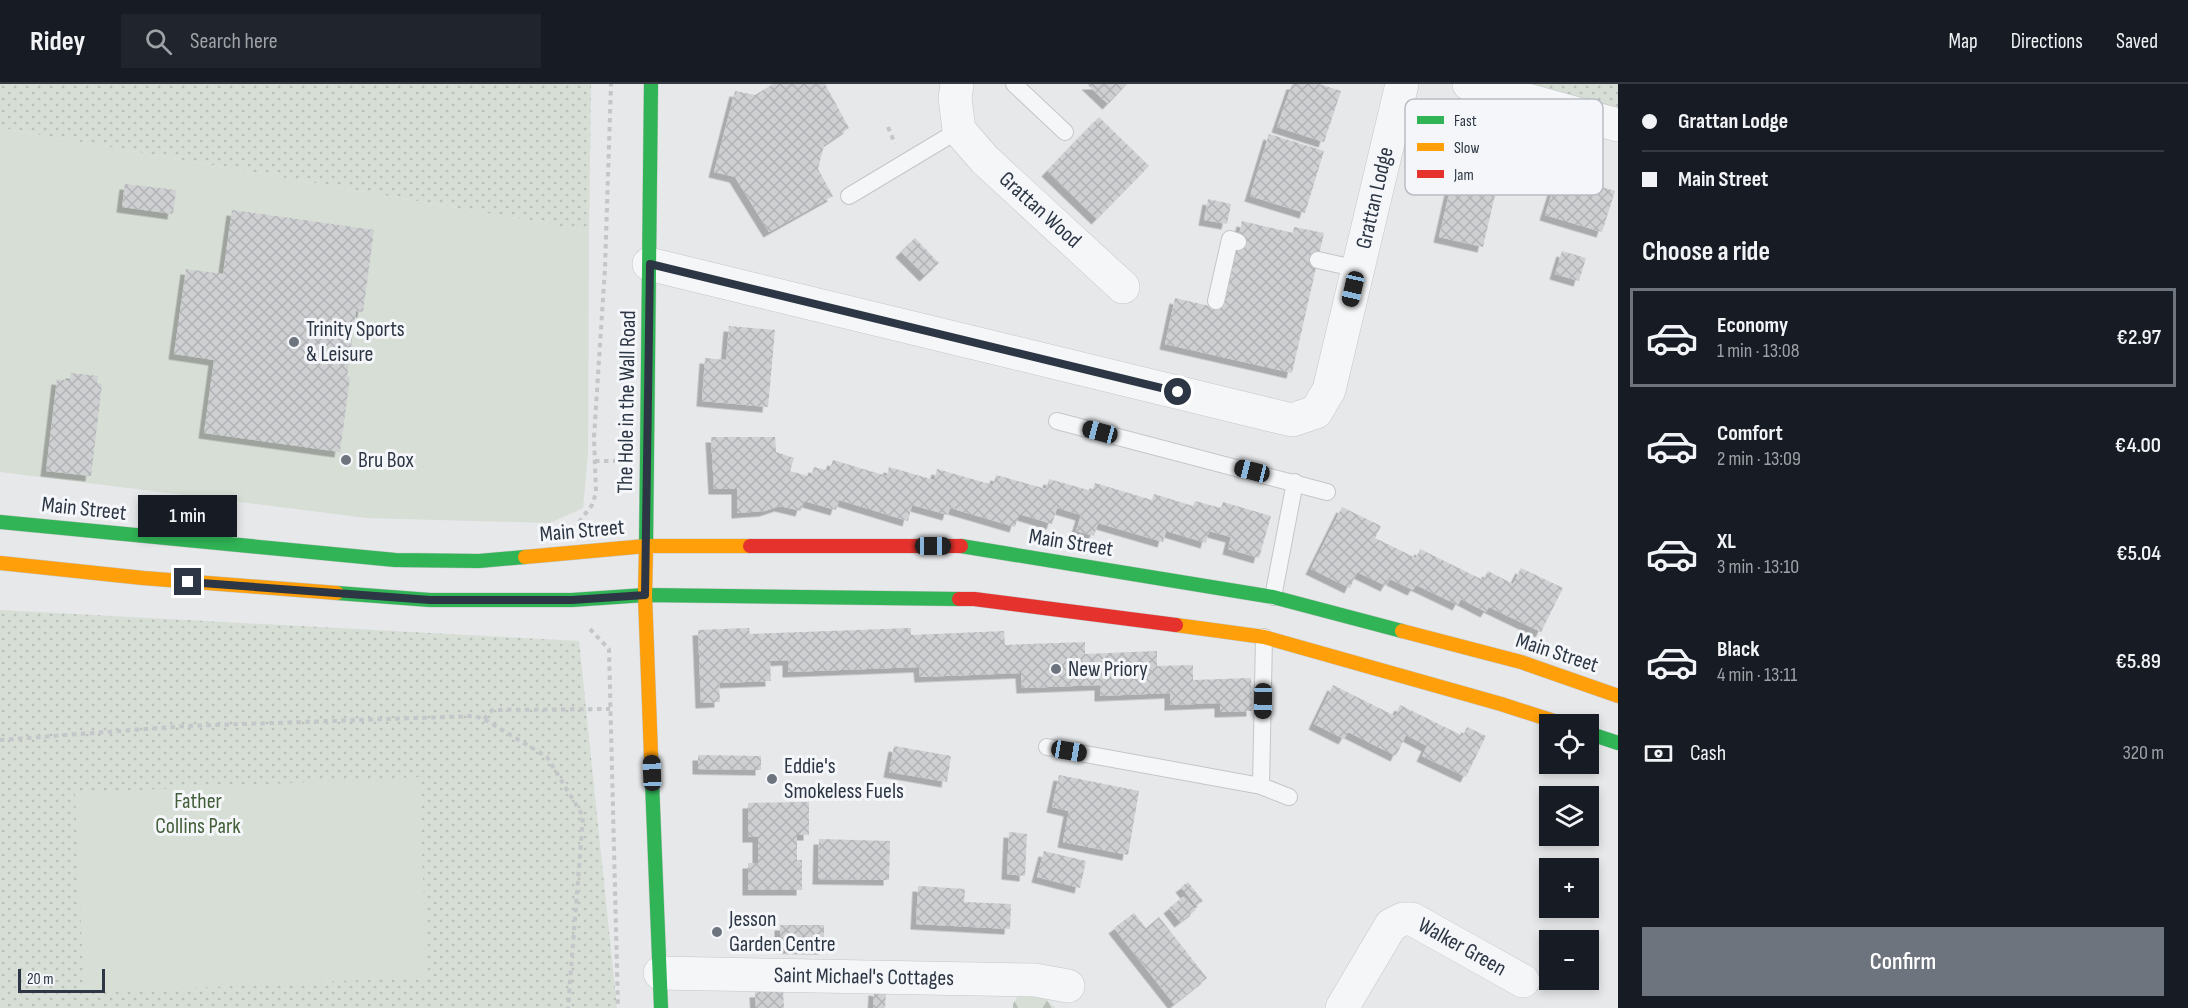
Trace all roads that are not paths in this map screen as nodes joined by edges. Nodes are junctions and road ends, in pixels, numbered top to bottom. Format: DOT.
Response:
graph roads {
  1 [pos="651,84"];
  2 [pos="957,84"];
  3 [pos="1014,84"];
  4 [pos="1402,84"];
  5 [pos="1469,84"];
  6 [pos="1524,99"];
  7 [pos="1603,121"];
  8 [pos="1618,125"];
  9 [pos="959,130"];
  10 [pos="1065,132"];
  11 [pos="849,196"];
  12 [pos="1238,242"];
  13 [pos="1318,260"];
  14 [pos="650,264"];
  15 [pos="1358,269"];
  16 [pos="1123,287"];
  17 [pos="1216,301"];
  18 [pos="1057,421"];
  19 [pos="1295,482"];
  20 [pos="1327,492"];
  21 [pos="0,522"];
  22 [pos="646,546"];
  23 [pos="0,563"];
  24 [pos="645,595"];
  25 [pos="1272,602"];
  26 [pos="1265,632"];
  27 [pos="1618,696"];
  28 [pos="1539,716"];
  29 [pos="1599,737"];
  30 [pos="1618,743"];
  31 [pos="1047,747"];
  32 [pos="1261,786"];
  33 [pos="1289,797"];
  34 [pos="660,973"];
  35 [pos="1523,981"];
  36 [pos="1068,986"];
  37 [pos="661,1008"];
  38 [pos="1342,1008"];
  1 -- 14 [label="street, The Hole in the Wall Road"];
  2 -- 9 [label="street"];
  3 -- 10 [label="lane"];
  4 -- 15 [label="street, Grattan Lodge"];
  5 -- 6 [label="street"];
  7 -- 8 [label="street"];
  9 -- 11 [label="lane"];
  9 -- 16 [label="street, Grattan Wood"];
  12 -- 17 [label="lane"];
  13 -- 15 [label="lane"];
  14 -- 15 [label="street, Grattan Lodge"];
  14 -- 22 [label="street, The Hole in the Wall Road"];
  18 -- 19 [label="lane"];
  19 -- 20 [label="lane"];
  19 -- 25 [label="lane"];
  21 -- 22 [label="street, Main Street"];
  22 -- 24 [label="street, The Hole in the Wall Road"];
  22 -- 25 [label="street, Main Street"];
  23 -- 24 [label="street"];
  24 -- 26 [label="street"];
  24 -- 34 [label="street, The Hole in the Wall Road"];
  25 -- 27 [label="street, Main Street"];
  26 -- 28 [label="street"];
  26 -- 32 [label="lane"];
  29 -- 30 [label="street"];
  31 -- 32 [label="lane"];
  32 -- 33 [label="lane"];
  34 -- 36 [label="street, Saint Michael's Cottages"];
  34 -- 37 [label="street, The Hole in the Wall Road"];
  35 -- 38 [label="street, Walker Green"];
}
